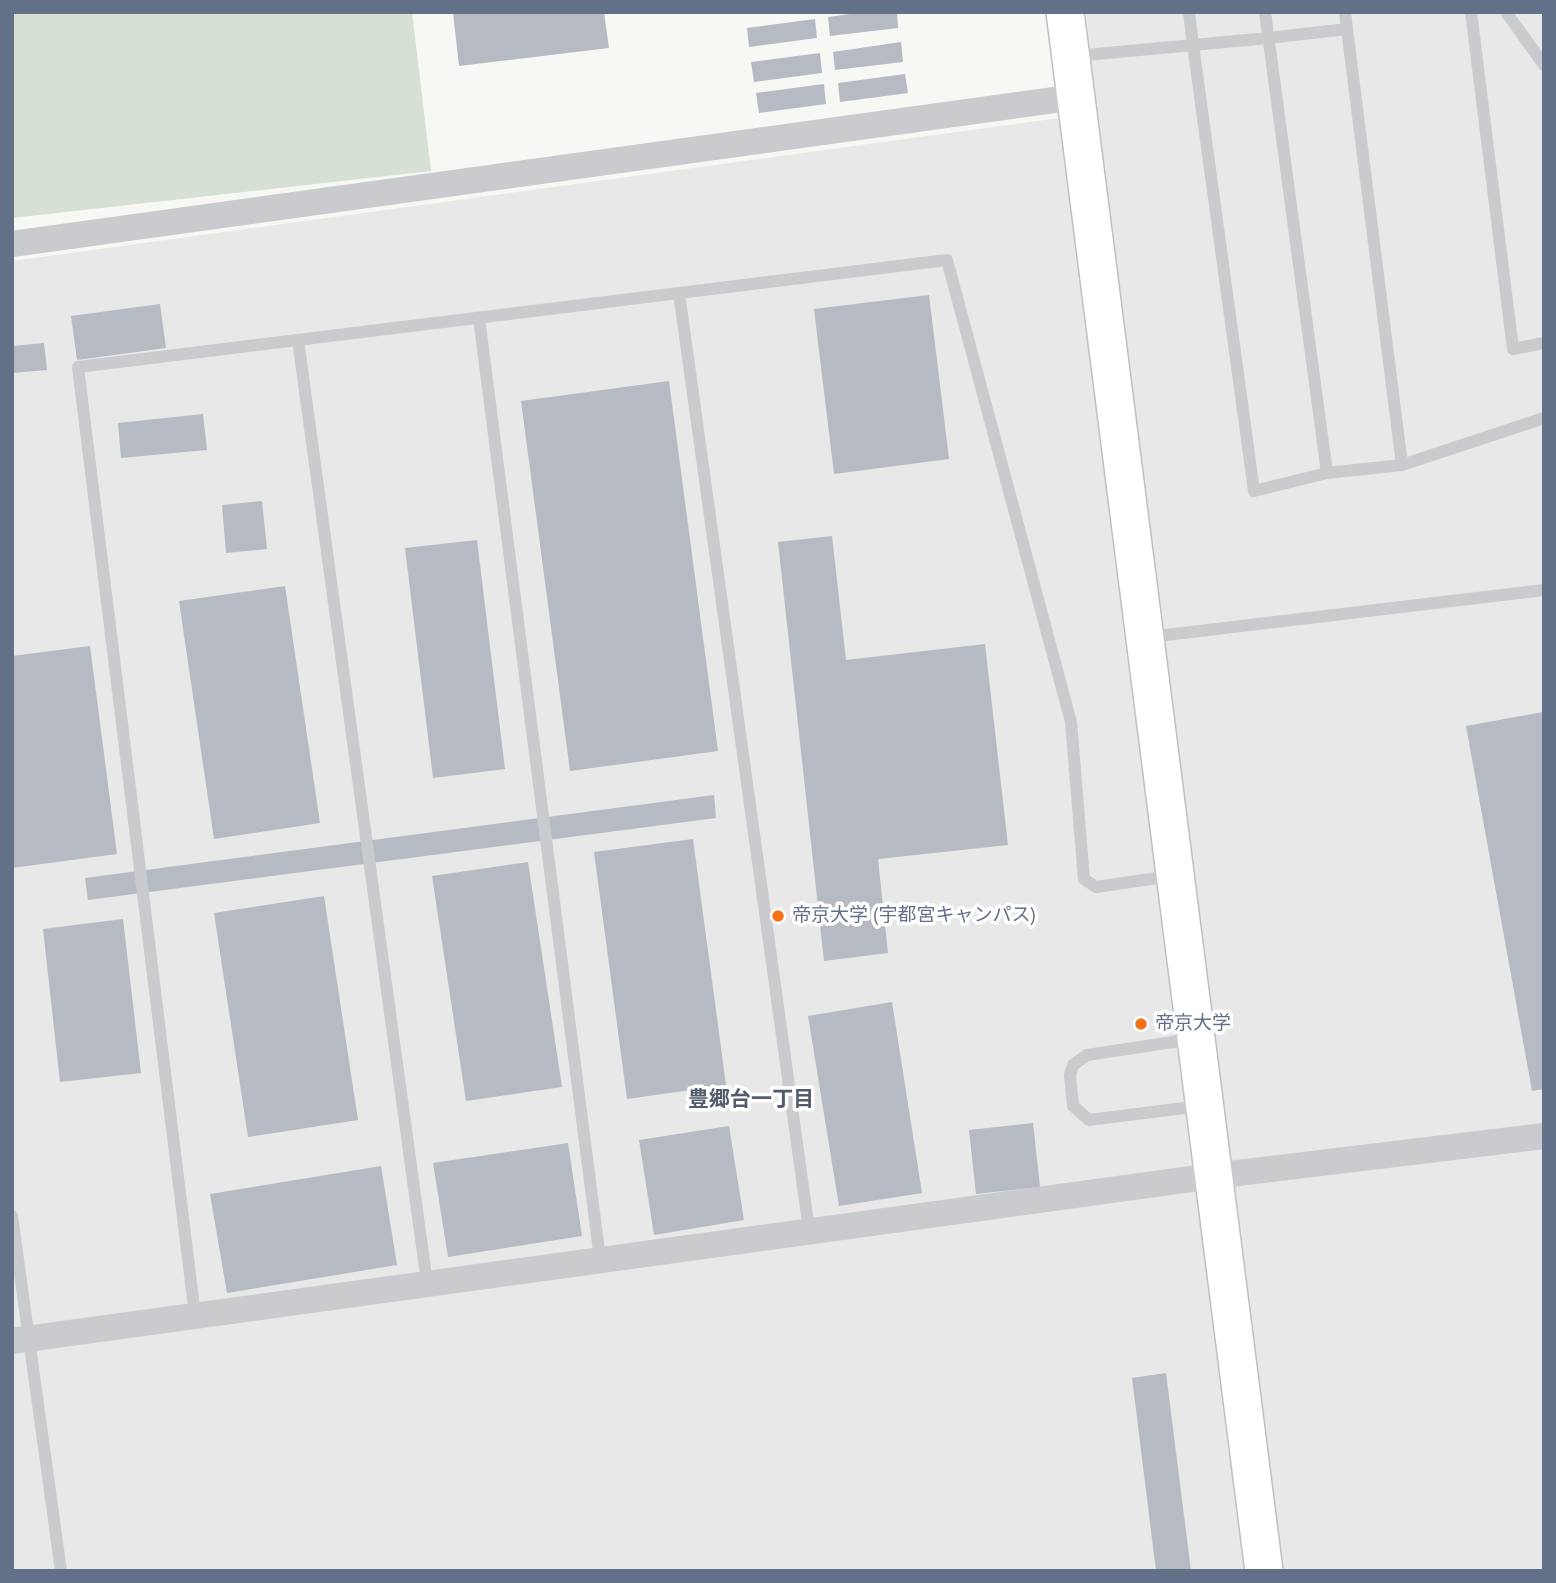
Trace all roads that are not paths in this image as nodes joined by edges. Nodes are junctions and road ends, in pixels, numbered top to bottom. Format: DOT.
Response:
graph roads {
  1 [pos="1065,12"];
  2 [pos="1189,12"];
  3 [pos="1265,12"];
  4 [pos="1345,12"];
  5 [pos="1471,12"];
  6 [pos="1506,12"];
  7 [pos="1347,29"];
  8 [pos="1268,38"];
  9 [pos="1194,45"];
  10 [pos="1071,57"];
  11 [pos="1544,65"];
  12 [pos="1076,97"];
  13 [pos="12,244"];
  14 [pos="679,293"];
  15 [pos="479,318"];
  16 [pos="298,340"];
  17 [pos="1544,343"];
  18 [pos="1544,418"];
  19 [pos="1402,466"];
  20 [pos="1327,473"];
  21 [pos="1544,590"];
  22 [pos="1145,638"];
  23 [pos="1175,875"];
  24 [pos="1196,1039"];
  25 [pos="1204,1105"];
  26 [pos="1544,1136"];
  27 [pos="1213,1176"];
  28 [pos="12,1216"];
  29 [pos="809,1230"];
  30 [pos="600,1259"];
  31 [pos="427,1283"];
  32 [pos="195,1315"];
  33 [pos="20,1340"];
  34 [pos="61,1571"];
  35 [pos="1264,1571"];
  1 -- 10 [label="street"];
  2 -- 9 [label="lane"];
  3 -- 8 [label="lane"];
  4 -- 7 [label="lane"];
  5 -- 17 [label="lane"];
  6 -- 11 [label="lane"];
  7 -- 8 [label="lane"];
  7 -- 19 [label="lane"];
  8 -- 9 [label="lane"];
  8 -- 20 [label="lane"];
  9 -- 10 [label="lane"];
  9 -- 20 [label="lane"];
  10 -- 12 [label="street"];
  12 -- 13 [label="street"];
  12 -- 22 [label="street"];
  14 -- 15 [label="lane"];
  14 -- 23 [label="lane"];
  14 -- 29 [label="lane"];
  15 -- 16 [label="lane"];
  15 -- 30 [label="lane"];
  16 -- 31 [label="lane"];
  16 -- 32 [label="lane"];
  18 -- 19 [label="lane"];
  19 -- 20 [label="lane"];
  21 -- 22 [label="lane"];
  22 -- 23 [label="street"];
  23 -- 24 [label="street"];
  24 -- 25 [label="street"];
  24 -- 25 [label="lane"];
  25 -- 27 [label="street"];
  26 -- 27 [label="street"];
  27 -- 29 [label="street"];
  27 -- 35 [label="street"];
  28 -- 33 [label="lane"];
  29 -- 30 [label="street"];
  30 -- 31 [label="street"];
  31 -- 32 [label="street"];
  32 -- 33 [label="street"];
  33 -- 34 [label="lane"];
}
